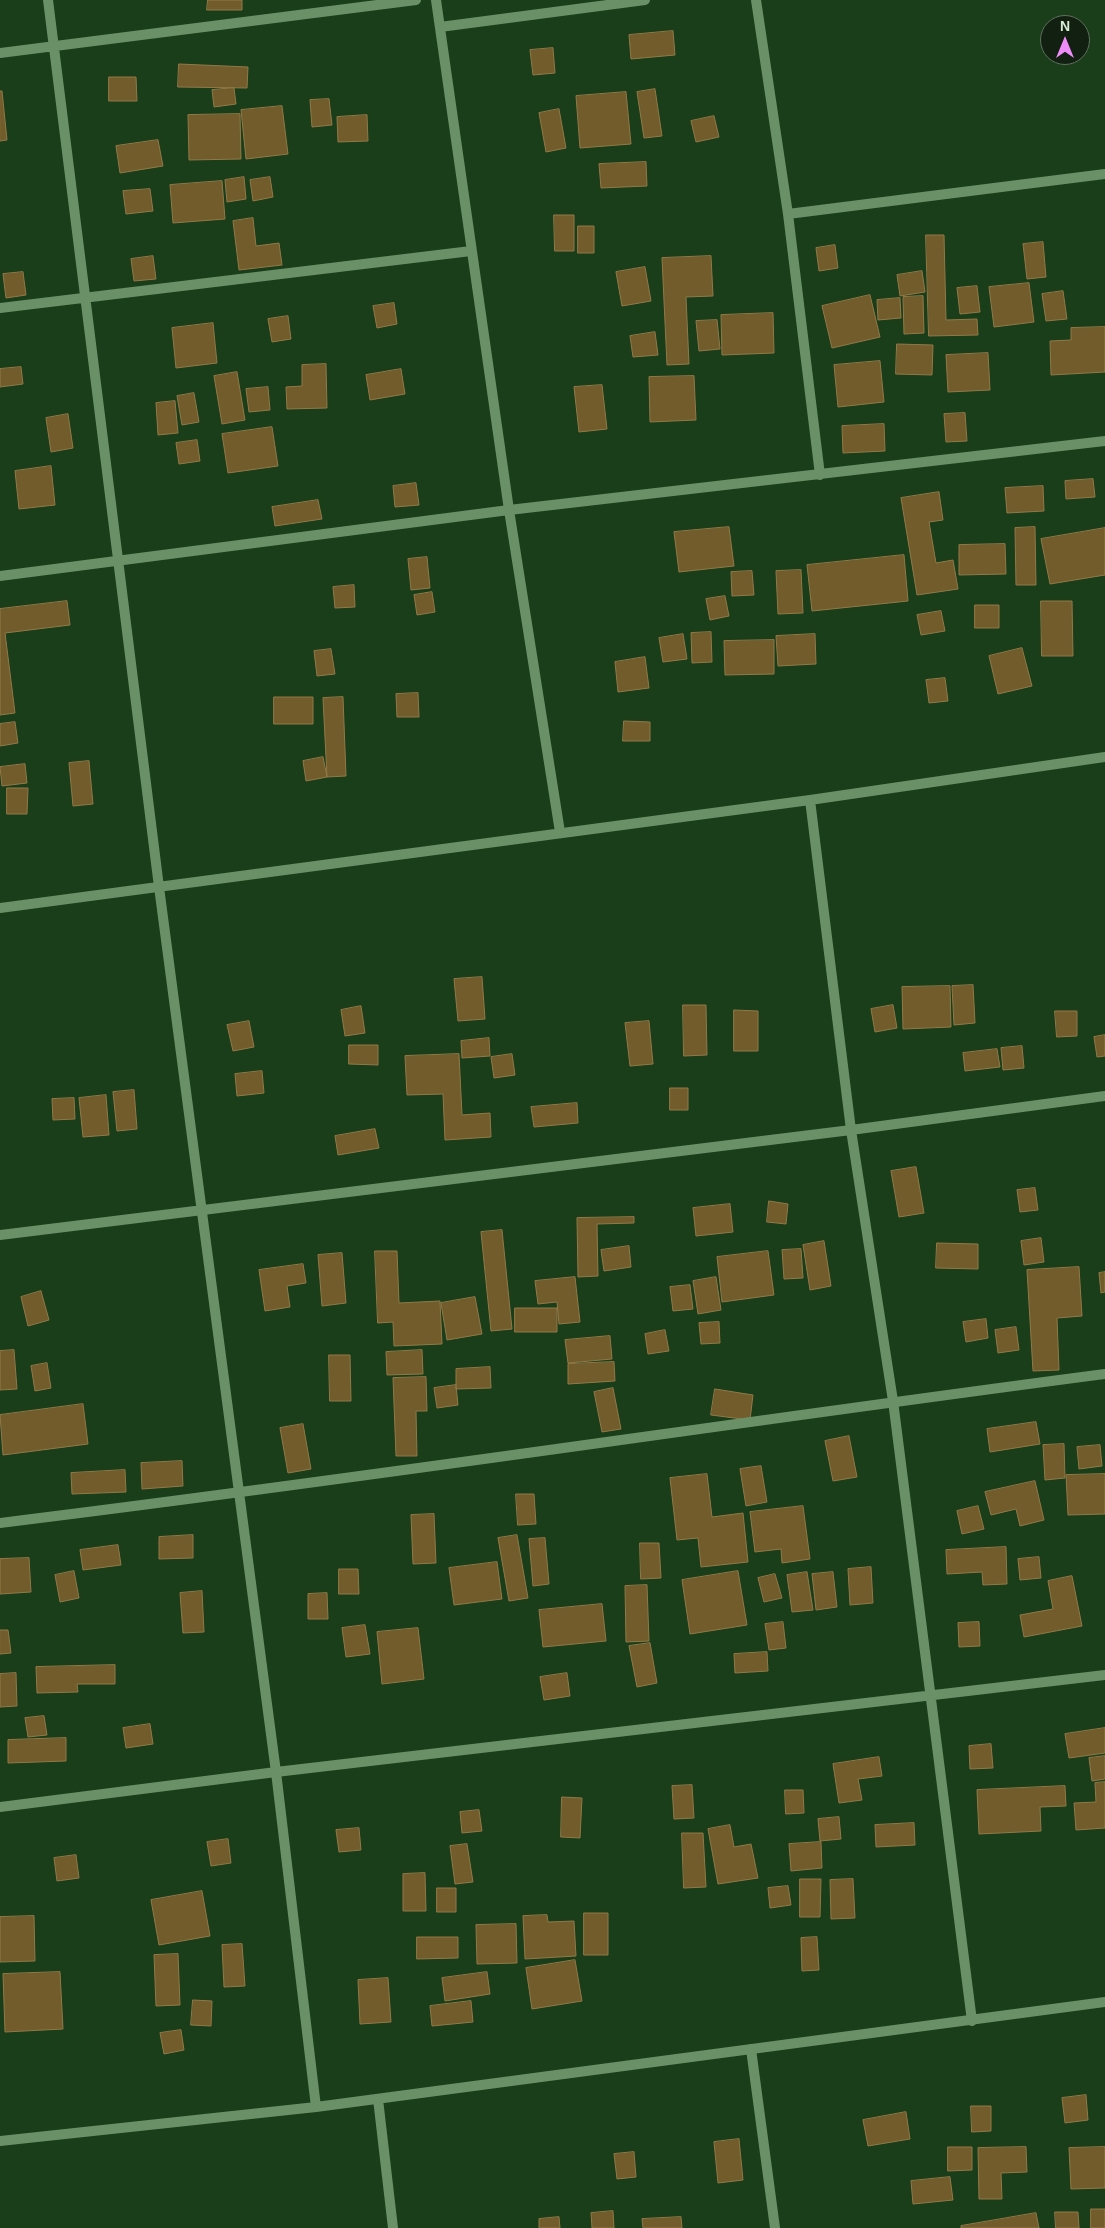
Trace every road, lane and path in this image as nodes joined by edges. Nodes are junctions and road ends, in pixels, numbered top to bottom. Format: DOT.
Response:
graph roads {
  1 [pos="48,0"];
  2 [pos="416,0"];
  3 [pos="436,0"];
  4 [pos="646,0"];
  5 [pos="756,0"];
  6 [pos="440,27"];
  7 [pos="55,45"];
  8 [pos="0,53"];
  9 [pos="1105,174"];
  10 [pos="788,214"];
  11 [pos="471,251"];
  12 [pos="86,296"];
  13 [pos="0,308"];
  14 [pos="1105,441"];
  15 [pos="820,475"];
  16 [pos="509,510"];
  17 [pos="118,560"];
  18 [pos="0,576"];
  19 [pos="1105,757"];
  20 [pos="810,800"];
  21 [pos="560,832"];
  22 [pos="159,887"];
  23 [pos="0,908"];
  24 [pos="1105,1096"];
  25 [pos="851,1130"];
  26 [pos="202,1210"];
  27 [pos="0,1235"];
  28 [pos="1105,1374"];
  29 [pos="893,1402"];
  30 [pos="240,1494"];
  31 [pos="0,1523"];
  32 [pos="1105,1675"];
  33 [pos="931,1694"];
  34 [pos="276,1772"];
  35 [pos="0,1807"];
  36 [pos="1105,2002"];
  37 [pos="972,2021"];
  38 [pos="751,2049"];
  39 [pos="378,2099"];
  40 [pos="316,2107"];
  41 [pos="0,2141"];
  42 [pos="393,2228"];
  43 [pos="775,2228"];
  1 -- 7 [label="street"];
  2 -- 7 [label="street"];
  3 -- 6 [label="street"];
  4 -- 6 [label="street"];
  5 -- 10 [label="street"];
  6 -- 11 [label="street"];
  7 -- 8 [label="street"];
  7 -- 12 [label="street"];
  9 -- 10 [label="street"];
  10 -- 15 [label="street"];
  11 -- 12 [label="street"];
  11 -- 16 [label="street"];
  12 -- 13 [label="street"];
  12 -- 17 [label="street"];
  14 -- 15 [label="street"];
  15 -- 16 [label="street"];
  16 -- 17 [label="street"];
  16 -- 21 [label="street"];
  17 -- 18 [label="street"];
  17 -- 22 [label="street"];
  19 -- 20 [label="street"];
  20 -- 21 [label="street"];
  20 -- 25 [label="street"];
  21 -- 22 [label="street"];
  22 -- 23 [label="street"];
  22 -- 26 [label="street"];
  24 -- 25 [label="street"];
  25 -- 26 [label="street"];
  25 -- 29 [label="street"];
  26 -- 27 [label="street"];
  26 -- 30 [label="street"];
  28 -- 29 [label="street"];
  29 -- 30 [label="street"];
  29 -- 33 [label="street"];
  30 -- 31 [label="street"];
  30 -- 34 [label="street"];
  32 -- 33 [label="street"];
  33 -- 34 [label="street"];
  33 -- 37 [label="street"];
  34 -- 35 [label="street"];
  34 -- 40 [label="street"];
  36 -- 37 [label="street"];
  37 -- 38 [label="street"];
  38 -- 39 [label="street"];
  38 -- 43 [label="street"];
  39 -- 40 [label="street"];
  39 -- 42 [label="street"];
  40 -- 41 [label="street"];
}
